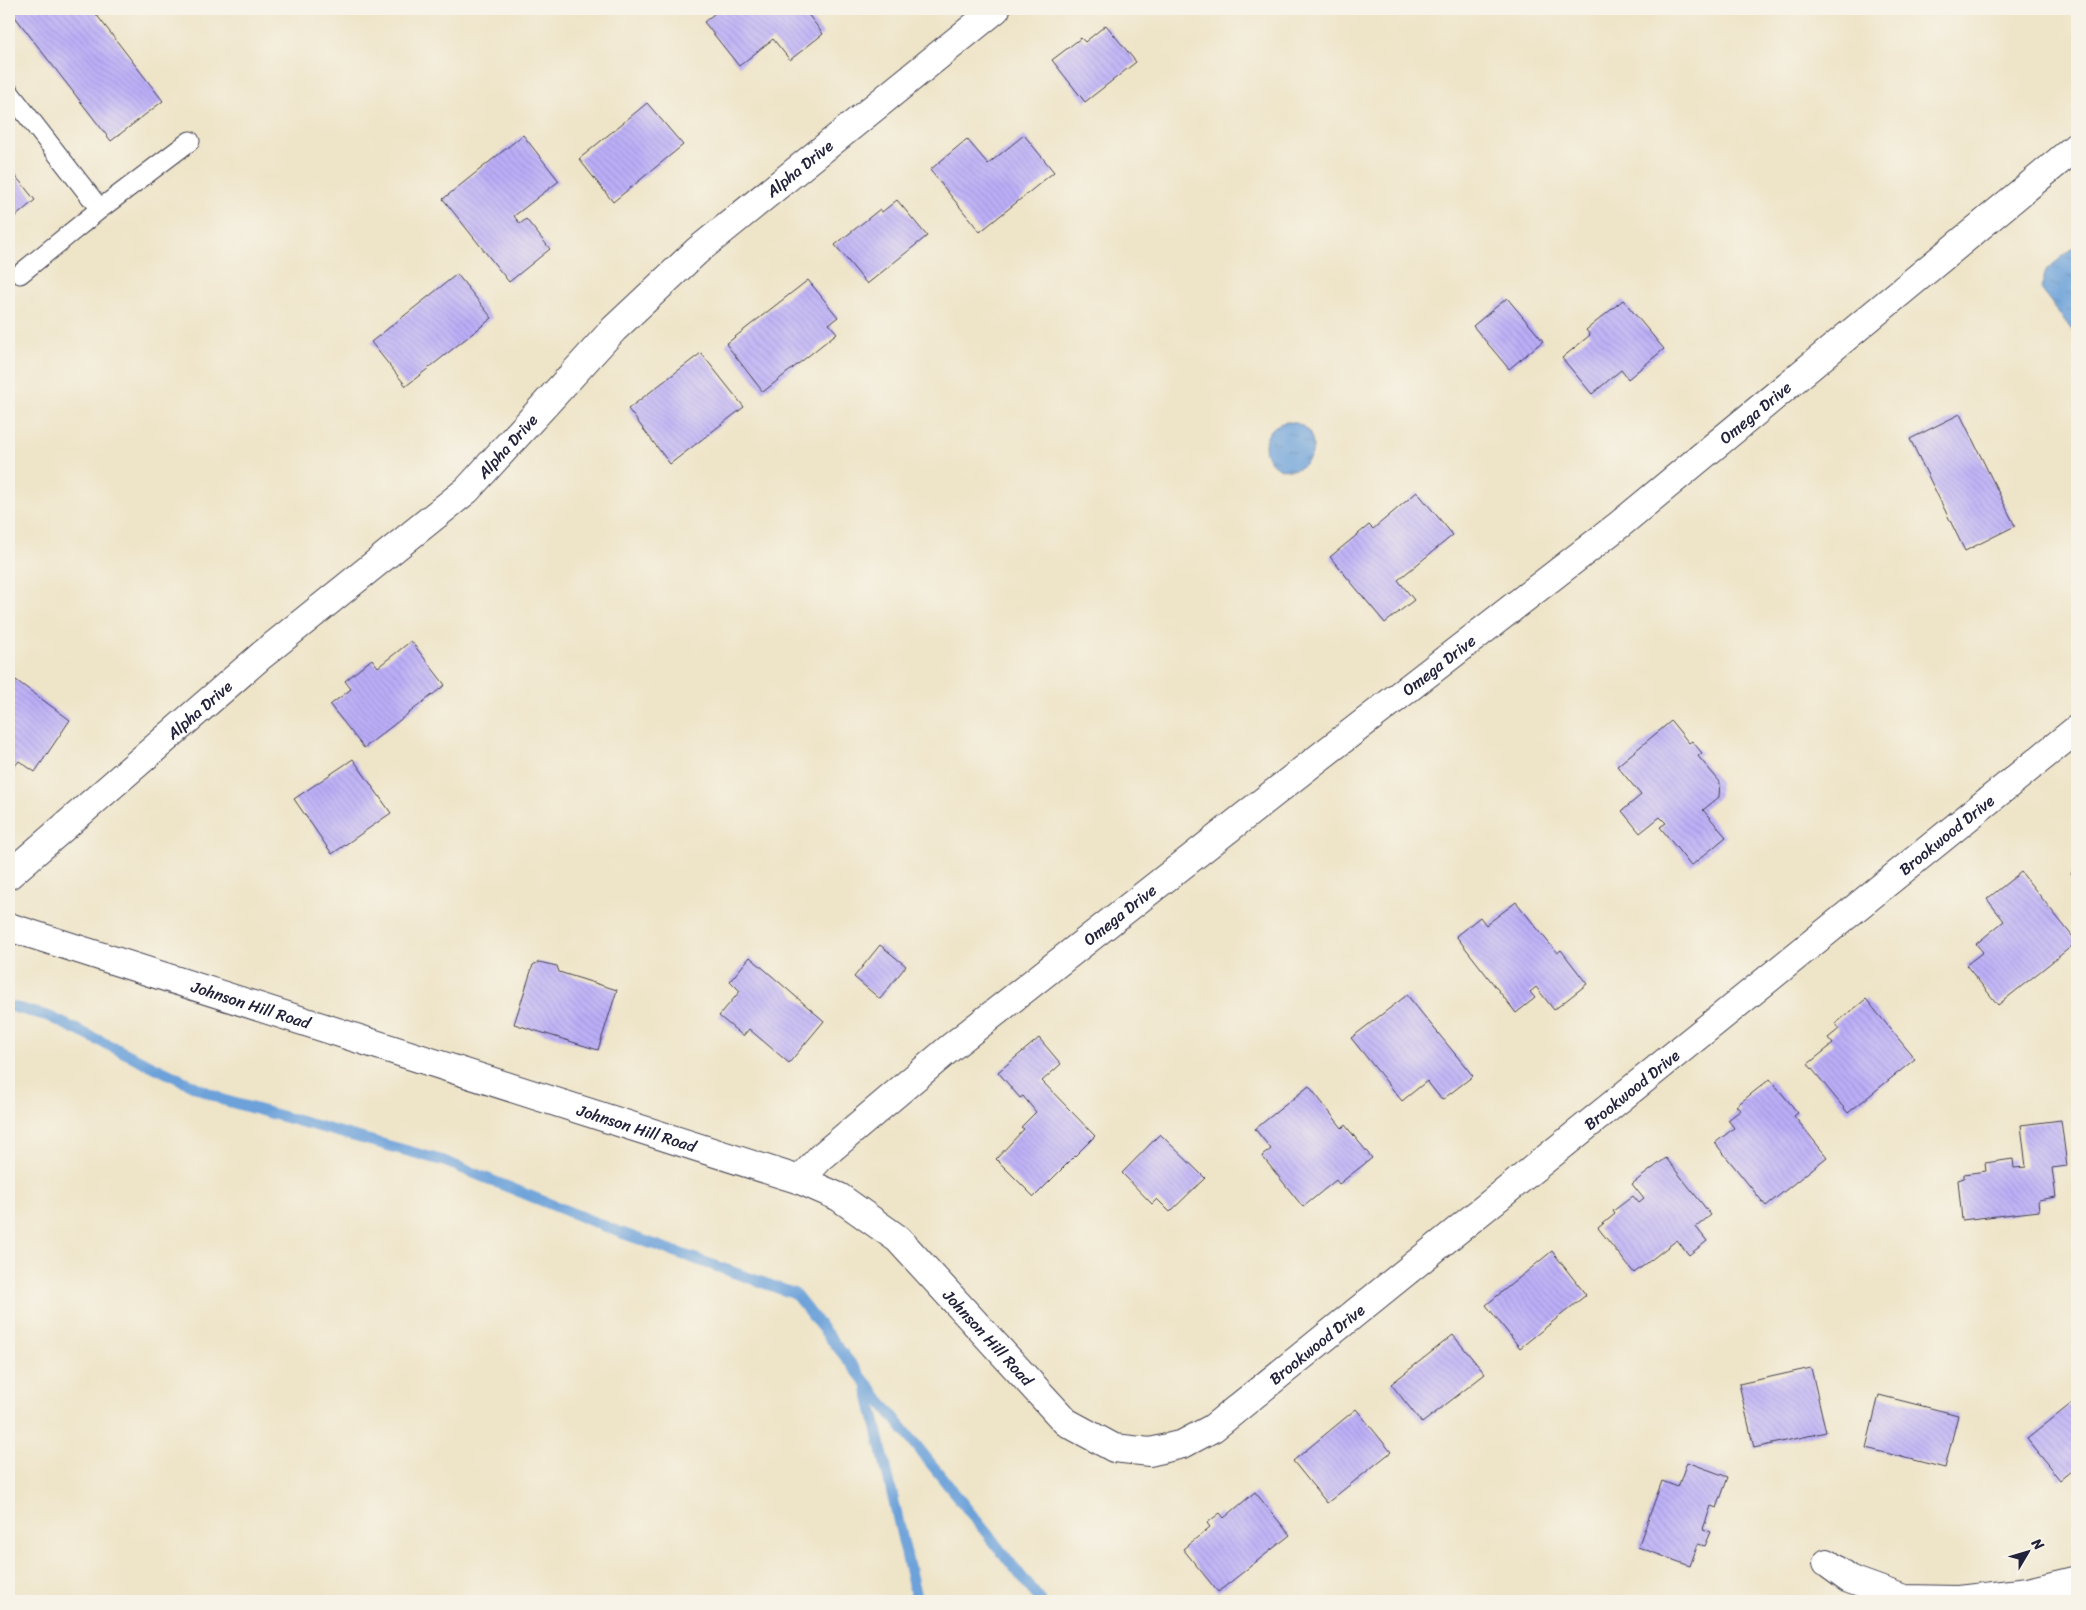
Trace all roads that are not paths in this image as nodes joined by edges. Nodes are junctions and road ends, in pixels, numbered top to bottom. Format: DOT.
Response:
graph roads {
  1 [pos="996,9"];
  2 [pos="9,92"];
  3 [pos="190,141"];
  4 [pos="2077,146"];
  5 [pos="100,209"];
  6 [pos="20,274"];
  7 [pos="2077,729"];
  8 [pos="9,875"];
  9 [pos="9,927"];
  10 [pos="800,1180"];
  11 [pos="1183,1444"];
  12 [pos="1827,1563"];
  13 [pos="2077,1580"];
  1 -- 8 [label="street, Alpha Drive"];
  2 -- 5 [label="lane"];
  3 -- 5 [label="lane"];
  4 -- 10 [label="street, Omega Drive"];
  5 -- 6 [label="lane"];
  7 -- 11 [label="street, Brookwood Drive"];
  9 -- 10 [label="street, Johnson Hill Road"];
  10 -- 11 [label="street, Johnson Hill Road"];
  12 -- 13 [label="street"];
}
